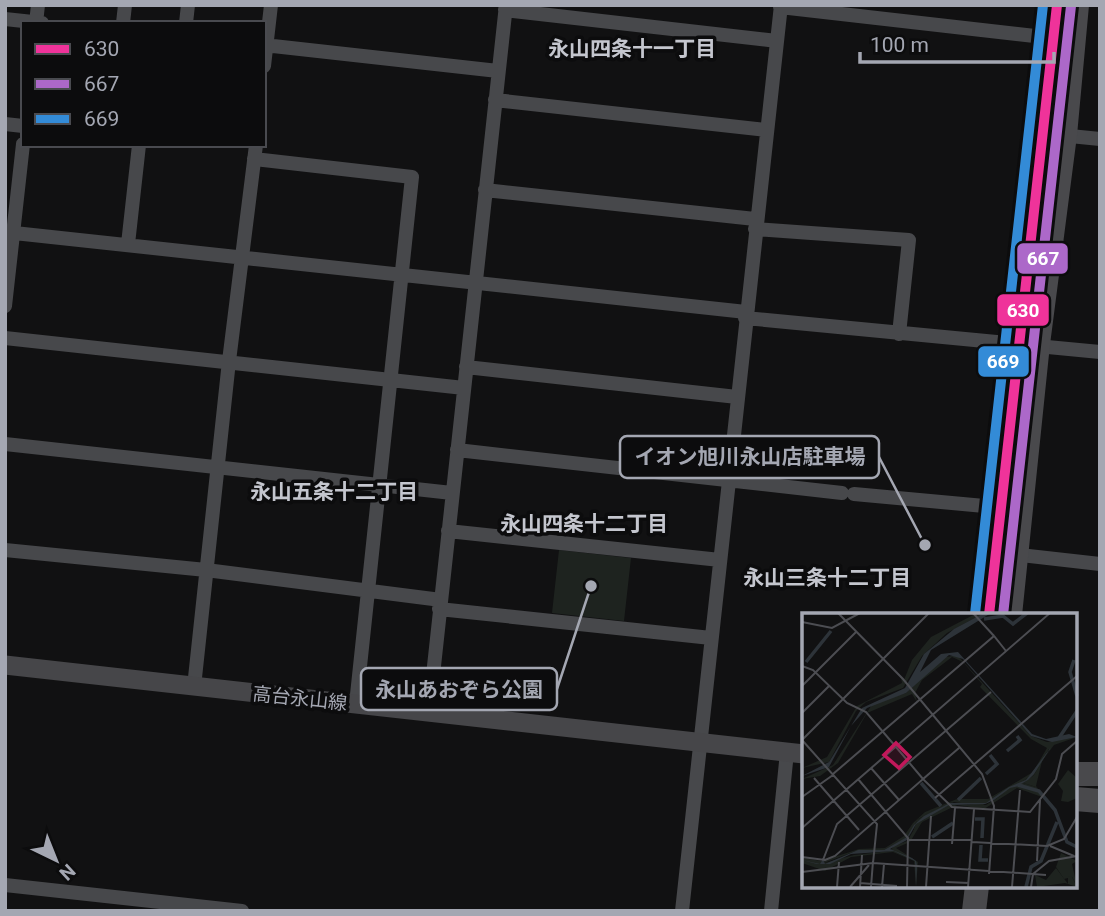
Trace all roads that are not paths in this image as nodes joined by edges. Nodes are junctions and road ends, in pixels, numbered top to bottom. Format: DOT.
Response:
graph roads {
  1 [pos="271,5"];
  2 [pos="1057,5"];
  3 [pos="1077,5"];
  4 [pos="780,6"];
  5 [pos="505,8"];
  6 [pos="5,19"];
  7 [pos="26,21"];
  8 [pos="266,39"];
  9 [pos="1064,40"];
  10 [pos="777,41"];
  11 [pos="266,46"];
  12 [pos="498,71"];
  13 [pos="495,100"];
  14 [pos="766,130"];
  15 [pos="1055,134"];
  16 [pos="1100,139"];
  17 [pos="23,147"];
  18 [pos="139,147"];
  19 [pos="255,152"];
  20 [pos="485,190"];
  21 [pos="755,224"];
  22 [pos="9,233"];
  23 [pos="128,244"];
  24 [pos="241,256"];
  25 [pos="402,274"];
  26 [pos="475,282"];
  27 [pos="5,306"];
  28 [pos="746,315"];
  29 [pos="899,334"];
  30 [pos="5,338"];
  31 [pos="1029,344"];
  32 [pos="1100,352"];
  33 [pos="229,361"];
  34 [pos="466,367"];
  35 [pos="389,380"];
  36 [pos="464,388"];
  37 [pos="737,397"];
  38 [pos="5,444"];
  39 [pos="457,450"];
  40 [pos="218,468"];
  41 [pos="728,479"];
  42 [pos="379,485"];
  43 [pos="452,493"];
  44 [pos="1010,509"];
  45 [pos="448,531"];
  46 [pos="5,550"];
  47 [pos="1006,554"];
  48 [pos="720,560"];
  49 [pos="1100,564"];
  50 [pos="206,570"];
  51 [pos="368,590"];
  52 [pos="440,604"];
  53 [pos="990,613"];
  54 [pos="1010,613"];
  55 [pos="711,638"];
  56 [pos="5,665"];
  57 [pos="194,687"];
  58 [pos="356,704"];
  59 [pos="429,712"];
  60 [pos="700,741"];
  61 [pos="795,753"];
  62 [pos="1077,774"];
  63 [pos="1100,774"];
  64 [pos="1077,799"];
  65 [pos="1100,801"];
  66 [pos="5,885"];
  67 [pos="964,888"];
  68 [pos="977,888"];
  69 [pos="185,908"];
  70 [pos="242,911"];
  71 [pos="682,911"];
  72 [pos="771,911"];
  73 [pos="963,911"];
  74 [pos="974,911"];
  1 -- 8 [label="street"];
  2 -- 9 [label="highway"];
  3 -- 9 [label="highway"];
  4 -- 9 [label="street"];
  4 -- 10 [label="street"];
  5 -- 10 [label="street"];
  5 -- 12 [label="street"];
  6 -- 7 [label="street"];
  9 -- 15 [label="highway"];
  10 -- 14 [label="street"];
  11 -- 12 [label="street"];
  12 -- 13 [label="street"];
  13 -- 14 [label="street"];
  13 -- 20 [label="street"];
  14 -- 21 [label="street"];
  15 -- 16 [label="street"];
  15 -- 31 [label="highway"];
  17 -- 22 [label="street"];
  18 -- 23 [label="street"];
  19 -- 24 [label="street"];
  19 -- 25 [label="street"];
  20 -- 21 [label="street"];
  20 -- 26 [label="street"];
  21 -- 28 [label="street"];
  21 -- 29 [label="street"];
  22 -- 23 [label="street"];
  22 -- 27 [label="street"];
  23 -- 24 [label="street"];
  24 -- 25 [label="street"];
  24 -- 33 [label="street"];
  25 -- 26 [label="street"];
  25 -- 35 [label="street"];
  26 -- 28 [label="street"];
  26 -- 34 [label="street"];
  28 -- 29 [label="street"];
  28 -- 37 [label="street"];
  29 -- 31 [label="street"];
  30 -- 33 [label="street"];
  31 -- 32 [label="street"];
  31 -- 44 [label="highway"];
  33 -- 35 [label="street"];
  33 -- 40 [label="street"];
  34 -- 36 [label="street"];
  34 -- 37 [label="street"];
  35 -- 36 [label="street"];
  35 -- 42 [label="street"];
  36 -- 39 [label="street"];
  37 -- 41 [label="street"];
  38 -- 40 [label="street"];
  39 -- 41 [label="street"];
  39 -- 43 [label="street"];
  40 -- 42 [label="street"];
  40 -- 50 [label="street"];
  41 -- 44 [label="street"];
  41 -- 48 [label="street"];
  42 -- 43 [label="street"];
  42 -- 51 [label="street"];
  43 -- 45 [label="street"];
  44 -- 47 [label="highway"];
  45 -- 48 [label="street"];
  45 -- 52 [label="street"];
  46 -- 50 [label="street"];
  47 -- 49 [label="street"];
  47 -- 53 [label="highway"];
  47 -- 54 [label="highway"];
  48 -- 55 [label="street"];
  50 -- 51 [label="street"];
  50 -- 57 [label="street"];
  51 -- 52 [label="street"];
  51 -- 58 [label="street"];
  52 -- 55 [label="street"];
  52 -- 59 [label="street"];
  55 -- 60 [label="street"];
  56 -- 57 [label="street, 高台永山線"];
  57 -- 58 [label="street, 高台永山線"];
  58 -- 59 [label="street, 高台永山線"];
  59 -- 60 [label="street, 高台永山線"];
  60 -- 61 [label="street, 高台永山線"];
  60 -- 71 [label="street"];
  61 -- 72 [label="street"];
  62 -- 63 [label="highway"];
  64 -- 65 [label="highway"];
  66 -- 69 [label="street"];
  67 -- 73 [label="highway"];
  68 -- 74 [label="highway"];
  69 -- 70 [label="street"];
}
